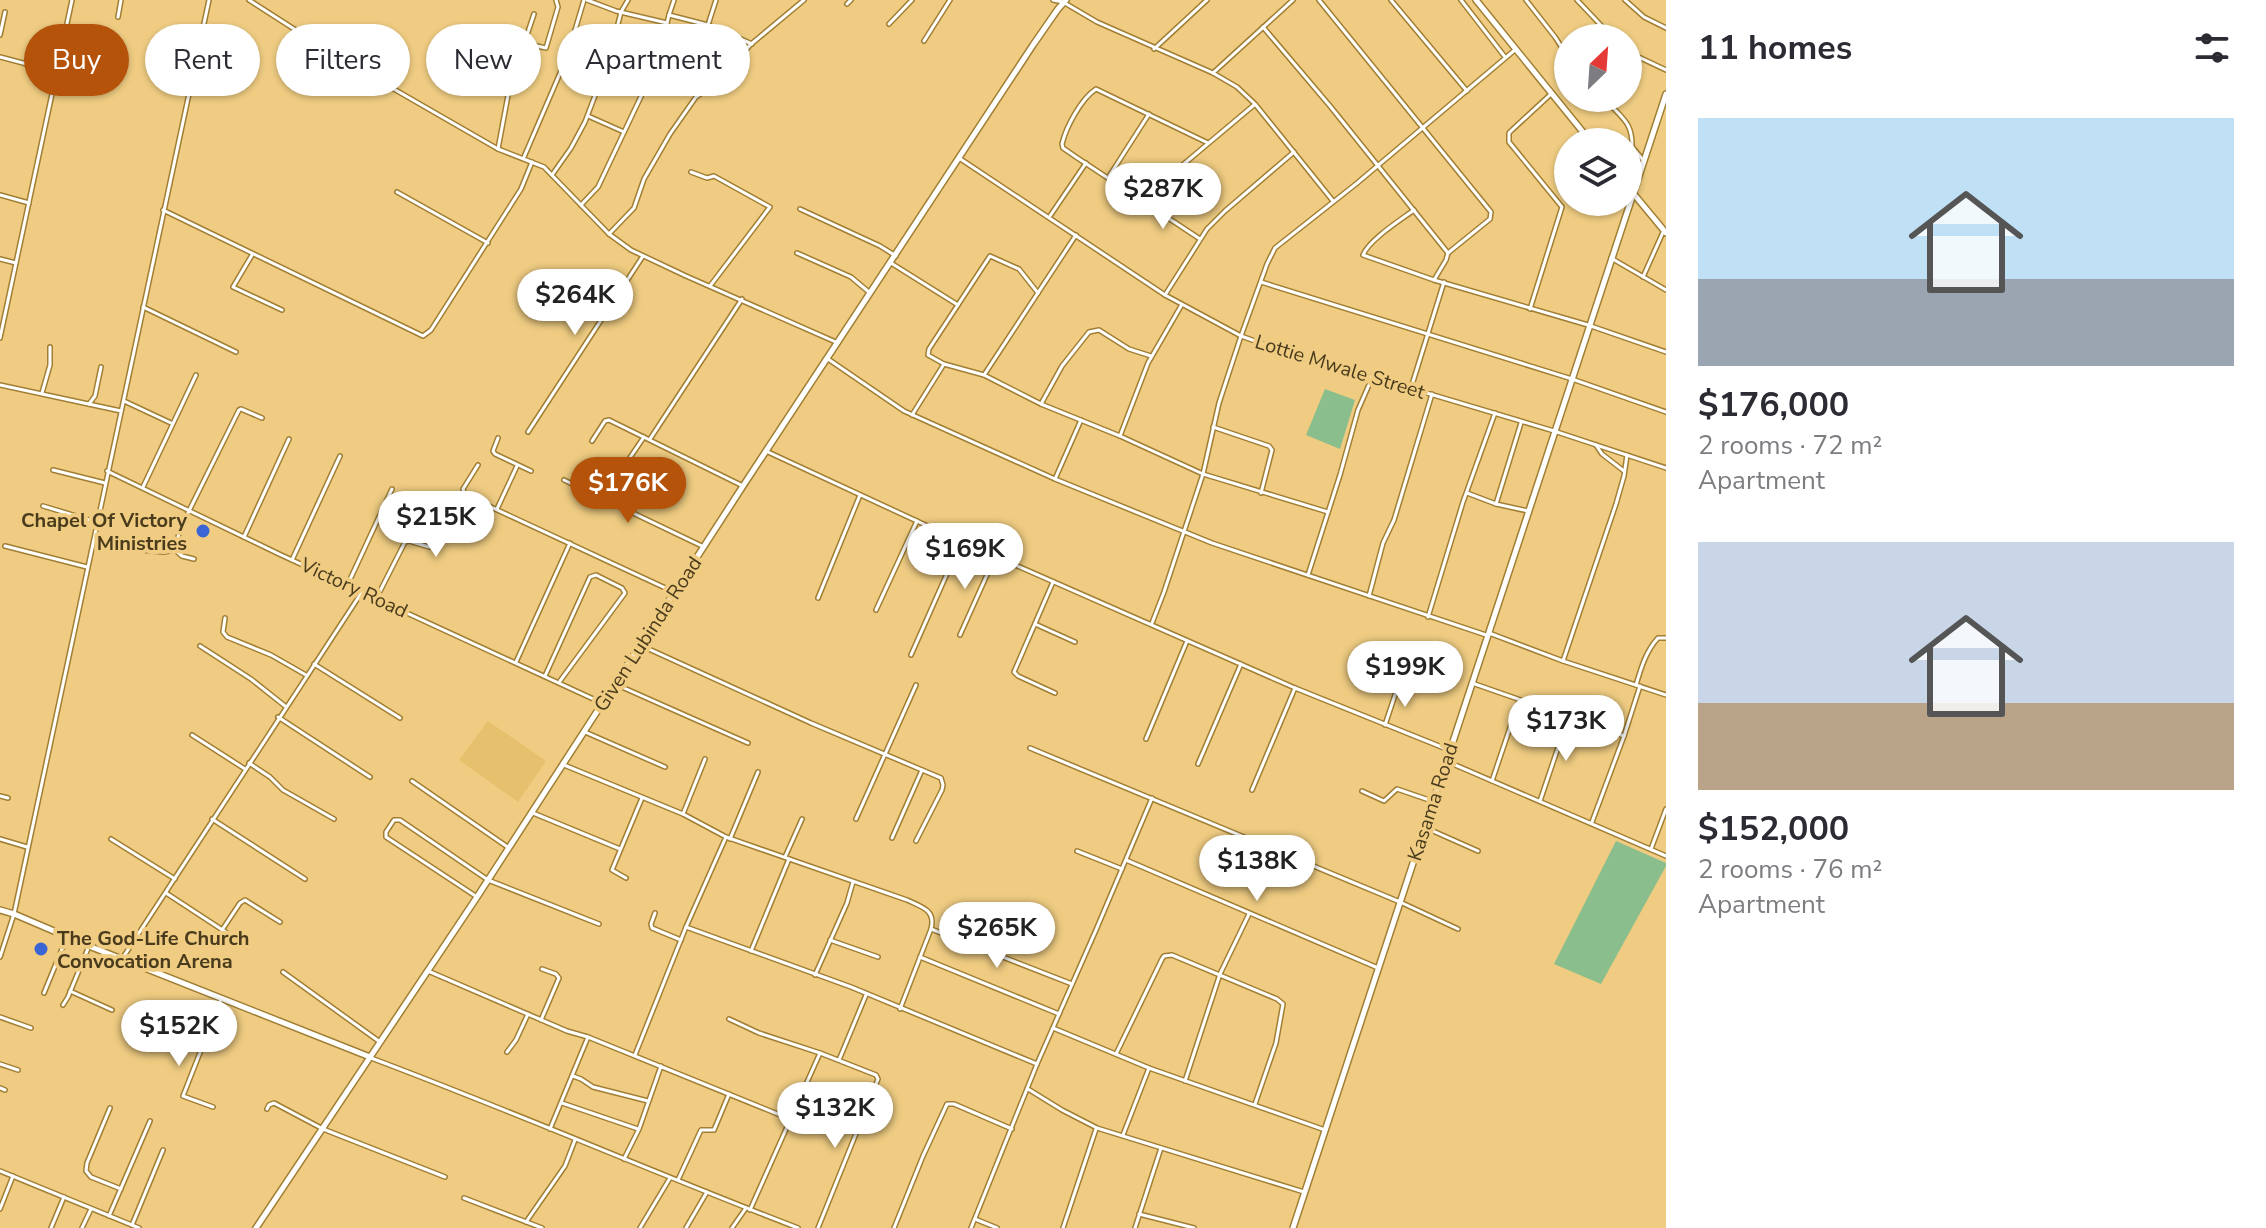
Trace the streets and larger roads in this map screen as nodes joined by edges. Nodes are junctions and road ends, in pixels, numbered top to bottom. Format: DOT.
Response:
graph roads {
  1 [pos="72,0"];
  2 [pos="121,0"];
  3 [pos="209,0"];
  4 [pos="249,0"];
  5 [pos="556,0"];
  6 [pos="585,0"];
  7 [pos="628,0"];
  8 [pos="674,0"];
  9 [pos="716,0"];
  10 [pos="804,0"];
  11 [pos="912,0"];
  12 [pos="950,0"];
  13 [pos="1053,0"];
  14 [pos="1207,0"];
  15 [pos="1293,0"];
  16 [pos="1319,0"];
  17 [pos="1391,0"];
  18 [pos="1461,0"];
  19 [pos="1476,0"];
  20 [pos="1526,0"];
  21 [pos="1577,0"];
  22 [pos="1625,0"];
  23 [pos="1065,1"];
  24 [pos="5,12"];
  25 [pos="621,12"];
  26 [pos="534,14"];
  27 [pos="669,15"];
  28 [pos="118,17"];
  29 [pos="667,23"];
  30 [pos="67,24"];
  31 [pos="531,24"];
  32 [pos="704,24"];
  33 [pos="708,24"];
  34 [pos="889,24"];
  35 [pos="1600,24"];
  36 [pos="1263,27"];
  37 [pos="1666,28"];
  38 [pos="0,35"];
  39 [pos="1554,36"];
  40 [pos="924,41"];
  41 [pos="752,44"];
  42 [pos="541,47"];
  43 [pos="1154,49"];
  44 [pos="1516,49"];
  45 [pos="0,57"];
  46 [pos="1506,58"];
  47 [pos="1642,59"];
  48 [pos="24,63"];
  49 [pos="1666,70"];
  50 [pos="1213,73"];
  51 [pos="1467,91"];
  52 [pos="1552,94"];
  53 [pos="1666,94"];
  54 [pos="52,96"];
  55 [pos="508,96"];
  56 [pos="1255,104"];
  57 [pos="1617,112"];
  58 [pos="1149,114"];
  59 [pos="588,116"];
  60 [pos="1423,127"];
  61 [pos="1580,128"];
  62 [pos="625,132"];
  63 [pos="1208,143"];
  64 [pos="498,149"];
  65 [pos="1294,152"];
  66 [pos="523,158"];
  67 [pos="959,158"];
  68 [pos="532,161"];
  69 [pos="1644,161"];
  70 [pos="1086,163"];
  71 [pos="1378,166"];
  72 [pos="1642,167"];
  73 [pos="691,172"];
  74 [pos="552,175"];
  75 [pos="1108,178"];
  76 [pos="397,192"];
  77 [pos="0,195"];
  78 [pos="1141,200"];
  79 [pos="1333,201"];
  80 [pos="29,203"];
  81 [pos="581,205"];
  82 [pos="1643,205"];
  83 [pos="800,209"];
  84 [pos="163,210"];
  85 [pos="1414,210"];
  86 [pos="1624,216"];
  87 [pos="1050,218"];
  88 [pos="1665,232"];
  89 [pos="609,234"];
  90 [pos="1076,235"];
  91 [pos="1200,239"];
  92 [pos="488,243"];
  93 [pos="253,253"];
  94 [pos="797,253"];
  95 [pos="1448,253"];
  96 [pos="643,256"];
  97 [pos="896,256"];
  98 [pos="1611,258"];
  99 [pos="0,259"];
  100 [pos="891,263"];
  101 [pos="16,264"];
  102 [pos="1643,277"];
  103 [pos="1434,280"];
  104 [pos="1261,282"];
  105 [pos="1444,282"];
  106 [pos="710,286"];
  107 [pos="1666,290"];
  108 [pos="871,293"];
  109 [pos="1038,293"];
  110 [pos="1165,295"];
  111 [pos="742,299"];
  112 [pos="958,305"];
  113 [pos="1181,306"];
  114 [pos="143,307"];
  115 [pos="1530,309"];
  116 [pos="282,310"];
  117 [pos="1588,325"];
  118 [pos="1427,335"];
  119 [pos="1241,336"];
  120 [pos="0,338"];
  121 [pos="838,343"];
  122 [pos="50,347"];
  123 [pos="236,352"];
  124 [pos="1666,352"];
  125 [pos="1151,356"];
  126 [pos="828,359"];
  127 [pos="944,364"];
  128 [pos="101,367"];
  129 [pos="196,375"];
  130 [pos="984,375"];
  131 [pos="1373,377"];
  132 [pos="1572,379"];
  133 [pos="0,385"];
  134 [pos="1411,388"];
  135 [pos="42,393"];
  136 [pos="1432,394"];
  137 [pos="124,401"];
  138 [pos="89,404"];
  139 [pos="1041,404"];
  140 [pos="122,411"];
  141 [pos="1666,412"];
  142 [pos="1495,413"];
  143 [pos="912,415"];
  144 [pos="262,418"];
  145 [pos="1081,420"];
  146 [pos="1521,422"];
  147 [pos="173,423"];
  148 [pos="1213,427"];
  149 [pos="1554,431"];
  150 [pos="528,432"];
  151 [pos="1120,436"];
  152 [pos="644,437"];
  153 [pos="498,438"];
  154 [pos="289,439"];
  155 [pos="650,439"];
  156 [pos="592,441"];
  157 [pos="1596,445"];
  158 [pos="767,451"];
  159 [pos="1627,455"];
  160 [pos="340,456"];
  161 [pos="629,459"];
  162 [pos="478,465"];
  163 [pos="518,465"];
  164 [pos="1666,468"];
  165 [pos="53,470"];
  166 [pos="107,471"];
  167 [pos="531,471"];
  168 [pos="1624,471"];
  169 [pos="1203,474"];
  170 [pos="1055,479"];
  171 [pos="564,480"];
  172 [pos="105,483"];
  173 [pos="743,486"];
  174 [pos="143,487"];
  175 [pos="392,489"];
  176 [pos="1261,493"];
  177 [pos="1467,493"];
  178 [pos="860,495"];
  179 [pos="480,503"];
  180 [pos="1496,504"];
  181 [pos="43,506"];
  182 [pos="497,509"];
  183 [pos="190,510"];
  184 [pos="1528,511"];
  185 [pos="1328,512"];
  186 [pos="917,521"];
  187 [pos="96,522"];
  188 [pos="1183,531"];
  189 [pos="244,537"];
  190 [pos="961,542"];
  191 [pos="570,543"];
  192 [pos="5,546"];
  193 [pos="704,547"];
  194 [pos="141,550"];
  195 [pos="175,550"];
  196 [pos="995,557"];
  197 [pos="194,559"];
  198 [pos="292,560"];
  199 [pos="87,567"];
  200 [pos="1308,575"];
  201 [pos="1053,582"];
  202 [pos="347,586"];
  203 [pos="362,592"];
  204 [pos="674,592"];
  205 [pos="1369,596"];
  206 [pos="818,598"];
  207 [pos="376,599"];
  208 [pos="876,610"];
  209 [pos="1428,617"];
  210 [pos="225,618"];
  211 [pos="1035,624"];
  212 [pos="1151,625"];
  213 [pos="1488,634"];
  214 [pos="960,635"];
  215 [pos="1666,638"];
  216 [pos="1187,641"];
  217 [pos="1075,642"];
  218 [pos="640,645"];
  219 [pos="200,646"];
  220 [pos="911,655"];
  221 [pos="1563,661"];
  222 [pos="516,662"];
  223 [pos="314,664"];
  224 [pos="1241,664"];
  225 [pos="306,675"];
  226 [pos="545,676"];
  227 [pos="559,682"];
  228 [pos="1399,683"];
  229 [pos="1472,683"];
  230 [pos="615,684"];
  231 [pos="916,685"];
  232 [pos="1638,685"];
  233 [pos="1295,688"];
  234 [pos="1055,693"];
  235 [pos="1666,695"];
  236 [pos="1519,701"];
  237 [pos="602,703"];
  238 [pos="285,706"];
  239 [pos="278,717"];
  240 [pos="400,718"];
  241 [pos="1568,718"];
  242 [pos="1385,725"];
  243 [pos="585,732"];
  244 [pos="192,735"];
  245 [pos="1624,736"];
  246 [pos="1146,739"];
  247 [pos="748,743"];
  248 [pos="1030,748"];
  249 [pos="1449,750"];
  250 [pos="885,754"];
  251 [pos="705,759"];
  252 [pos="1446,761"];
  253 [pos="249,763"];
  254 [pos="1198,764"];
  255 [pos="564,765"];
  256 [pos="665,767"];
  257 [pos="245,769"];
  258 [pos="922,770"];
  259 [pos="758,772"];
  260 [pos="370,777"];
  261 [pos="412,781"];
  262 [pos="1492,781"];
  263 [pos="1252,790"];
  264 [pos="1362,791"];
  265 [pos="0,796"];
  266 [pos="8,798"];
  267 [pos="642,798"];
  268 [pos="1152,798"];
  269 [pos="1432,801"];
  270 [pos="1540,801"];
  271 [pos="1666,809"];
  272 [pos="533,813"];
  273 [pos="683,814"];
  274 [pos="212,819"];
  275 [pos="334,819"];
  276 [pos="802,819"];
  277 [pos="856,819"];
  278 [pos="1592,824"];
  279 [pos="1424,827"];
  280 [pos="728,838"];
  281 [pos="892,838"];
  282 [pos="0,839"];
  283 [pos="111,839"];
  284 [pos="916,841"];
  285 [pos="28,847"];
  286 [pos="509,848"];
  287 [pos="620,849"];
  288 [pos="1651,849"];
  289 [pos="1077,851"];
  290 [pos="1478,851"];
  291 [pos="1666,856"];
  292 [pos="787,858"];
  293 [pos="1126,860"];
  294 [pos="1122,869"];
  295 [pos="626,878"];
  296 [pos="175,879"];
  297 [pos="305,879"];
  298 [pos="488,880"];
  299 [pos="853,881"];
  300 [pos="166,893"];
  301 [pos="477,897"];
  302 [pos="1400,902"];
  303 [pos="0,910"];
  304 [pos="655,913"];
  305 [pos="14,914"];
  306 [pos="1249,914"];
  307 [pos="280,922"];
  308 [pos="599,924"];
  309 [pos="686,927"];
  310 [pos="931,929"];
  311 [pos="1458,929"];
  312 [pos="222,930"];
  313 [pos="67,937"];
  314 [pos="682,940"];
  315 [pos="830,940"];
  316 [pos="89,946"];
  317 [pos="247,946"];
  318 [pos="751,951"];
  319 [pos="0,957"];
  320 [pos="878,957"];
  321 [pos="920,957"];
  322 [pos="122,959"];
  323 [pos="1378,968"];
  324 [pos="542,969"];
  325 [pos="428,971"];
  326 [pos="283,972"];
  327 [pos="1220,974"];
  328 [pos="815,975"];
  329 [pos="1072,984"];
  330 [pos="70,991"];
  331 [pos="44,993"];
  332 [pos="866,995"];
  333 [pos="221,999"];
  334 [pos="63,1005"];
  335 [pos="900,1009"];
  336 [pos="112,1010"];
  337 [pos="528,1014"];
  338 [pos="1059,1014"];
  339 [pos="0,1017"];
  340 [pos="729,1019"];
  341 [pos="541,1020"];
  342 [pos="31,1028"];
  343 [pos="1053,1028"];
  344 [pos="588,1037"];
  345 [pos="380,1042"];
  346 [pos="507,1052"];
  347 [pos="820,1053"];
  348 [pos="1116,1054"];
  349 [pos="634,1055"];
  350 [pos="370,1057"];
  351 [pos="839,1060"];
  352 [pos="0,1064"];
  353 [pos="1037,1064"];
  354 [pos="661,1066"];
  355 [pos="1149,1068"];
  356 [pos="18,1070"];
  357 [pos="573,1076"];
  358 [pos="1185,1081"];
  359 [pos="1028,1089"];
  360 [pos="729,1094"];
  361 [pos="650,1101"];
  362 [pos="562,1103"];
  363 [pos="1255,1104"];
  364 [pos="213,1107"];
  365 [pos="110,1108"];
  366 [pos="267,1109"];
  367 [pos="790,1119"];
  368 [pos="150,1121"];
  369 [pos="1097,1128"];
  370 [pos="323,1129"];
  371 [pos="639,1129"];
  372 [pos="1012,1129"];
  373 [pos="550,1130"];
  374 [pos="1325,1130"];
  375 [pos="1123,1135"];
  376 [pos="575,1140"];
  377 [pos="1162,1147"];
  378 [pos="163,1150"];
  379 [pos="623,1160"];
  380 [pos="0,1171"];
  381 [pos="13,1176"];
  382 [pos="445,1177"];
  383 [pos="670,1178"];
  384 [pos="677,1181"];
  385 [pos="121,1189"];
  386 [pos="707,1192"];
  387 [pos="1304,1192"];
  388 [pos="64,1197"];
  389 [pos="464,1198"];
  390 [pos="0,1209"];
  391 [pos="91,1209"];
  392 [pos="748,1209"];
  393 [pos="1139,1214"];
  394 [pos="109,1216"];
  395 [pos="975,1219"];
  396 [pos="526,1222"];
  397 [pos="132,1225"];
  398 [pos="51,1228"];
  399 [pos="82,1228"];
  400 [pos="139,1228"];
  401 [pos="256,1228"];
  402 [pos="542,1228"];
  403 [pos="640,1228"];
  404 [pos="686,1228"];
  405 [pos="732,1228"];
  406 [pos="798,1228"];
  407 [pos="818,1228"];
  408 [pos="894,1228"];
  409 [pos="971,1228"];
  410 [pos="997,1228"];
  411 [pos="1063,1228"];
  412 [pos="1135,1228"];
  413 [pos="1194,1228"];
  414 [pos="1293,1228"];
  1 -- 30 [label="street"];
  2 -- 28 [label="street"];
  3 -- 84 [label="street"];
  4 -- 64 [label="street"];
  5 -- 42 [label="street"];
  6 -- 25 [label="street"];
  6 -- 66 [label="street"];
  7 -- 25 [label="street"];
  8 -- 27 [label="street"];
  9 -- 33 [label="street"];
  10 -- 41 [label="street"];
  11 -- 34 [label="street"];
  12 -- 40 [label="street"];
  13 -- 23 [label="street"];
  14 -- 43 [label="street"];
  15 -- 36 [label="street"];
  16 -- 60 [label="street"];
  17 -- 51 [label="street"];
  18 -- 46 [label="street"];
  19 -- 44 [label="street"];
  20 -- 39 [label="street"];
  21 -- 35 [label="street"];
  22 -- 37 [label="street"];
  23 -- 43 [label="street"];
  23 -- 67 [label="street, Given Lubinda Road"];
  24 -- 38 [label="street"];
  25 -- 29 [label="street"];
  25 -- 59 [label="street"];
  26 -- 31 [label="street"];
  27 -- 29 [label="street"];
  27 -- 32 [label="street"];
  29 -- 62 [label="street"];
  36 -- 50 [label="street"];
  36 -- 71 [label="street"];
  41 -- 89 [label="street"];
  43 -- 50 [label="street"];
  44 -- 46 [label="street"];
  44 -- 52 [label="street"];
  45 -- 48 [label="street"];
  46 -- 51 [label="street"];
  47 -- 49 [label="street"];
  50 -- 56 [label="street"];
  51 -- 60 [label="street"];
  52 -- 61 [label="street"];
  52 -- 115 [label="street"];
  53 -- 69 [label="street, Kasama Road"];
  54 -- 101 [label="street"];
  55 -- 64 [label="street"];
  56 -- 63 [label="street"];
  56 -- 65 [label="street"];
  57 -- 69 [label="street"];
  58 -- 63 [label="street"];
  58 -- 70 [label="street"];
  58 -- 75 [label="street"];
  59 -- 62 [label="street"];
  59 -- 74 [label="street"];
  60 -- 71 [label="street"];
  60 -- 95 [label="street"];
  62 -- 81 [label="street"];
  63 -- 78 [label="street"];
  64 -- 66 [label="street"];
  65 -- 79 [label="street"];
  65 -- 91 [label="street"];
  66 -- 68 [label="street"];
  67 -- 87 [label="street, Lottie Mwale Street"];
  67 -- 97 [label="street, Given Lubinda Road"];
  68 -- 74 [label="street"];
  68 -- 92 [label="street"];
  69 -- 72 [label="street, Kasama Road"];
  70 -- 75 [label="street"];
  70 -- 87 [label="street"];
  71 -- 79 [label="street"];
  71 -- 85 [label="street"];
  73 -- 106 [label="street"];
  74 -- 81 [label="street"];
  75 -- 78 [label="street"];
  76 -- 92 [label="street"];
  77 -- 80 [label="street"];
  78 -- 91 [label="street"];
  79 -- 104 [label="street"];
  81 -- 89 [label="street"];
  82 -- 88 [label="street"];
  83 -- 97 [label="street"];
  84 -- 93 [label="street"];
  84 -- 114 [label="street"];
  85 -- 95 [label="street"];
  85 -- 103 [label="street"];
  86 -- 98 [label="street, Kasama Road"];
  87 -- 90 [label="street, Lottie Mwale Street"];
  88 -- 102 [label="street"];
  89 -- 96 [label="street"];
  90 -- 109 [label="street"];
  90 -- 110 [label="street, Lottie Mwale Street"];
  91 -- 110 [label="street"];
  92 -- 93 [label="street"];
  93 -- 116 [label="street"];
  94 -- 108 [label="street"];
  95 -- 103 [label="street"];
  96 -- 106 [label="street"];
  96 -- 150 [label="street"];
  97 -- 100 [label="street, Given Lubinda Road"];
  98 -- 102 [label="street"];
  98 -- 117 [label="street, Kasama Road"];
  99 -- 101 [label="street"];
  100 -- 108 [label="street, Given Lubinda Road"];
  100 -- 112 [label="street"];
  101 -- 120 [label="street"];
  102 -- 107 [label="street"];
  103 -- 105 [label="street"];
  104 -- 118 [label="street"];
  104 -- 119 [label="street"];
  105 -- 115 [label="street"];
  105 -- 118 [label="street"];
  106 -- 111 [label="street"];
  108 -- 121 [label="street, Given Lubinda Road"];
  109 -- 112 [label="street"];
  109 -- 130 [label="street"];
  110 -- 113 [label="street, Lottie Mwale Street"];
  111 -- 121 [label="street"];
  111 -- 155 [label="street"];
  112 -- 127 [label="street"];
  113 -- 119 [label="street, Lottie Mwale Street"];
  113 -- 125 [label="street"];
  114 -- 123 [label="street"];
  114 -- 137 [label="street"];
  115 -- 117 [label="street"];
  117 -- 124 [label="street"];
  117 -- 132 [label="street, Kasama Road"];
  118 -- 132 [label="street"];
  118 -- 134 [label="street"];
  119 -- 131 [label="street, Lottie Mwale Street"];
  119 -- 148 [label="street"];
  121 -- 126 [label="street, Given Lubinda Road"];
  122 -- 135 [label="street"];
  125 -- 139 [label="street"];
  125 -- 151 [label="street"];
  126 -- 143 [label="street"];
  126 -- 158 [label="street, Given Lubinda Road"];
  127 -- 130 [label="street"];
  127 -- 143 [label="street"];
  128 -- 138 [label="street"];
  129 -- 147 [label="street"];
  130 -- 139 [label="street"];
  131 -- 134 [label="street, Lottie Mwale Street"];
  131 -- 185 [label="street"];
  132 -- 141 [label="street"];
  132 -- 149 [label="street, Kasama Road"];
  133 -- 135 [label="street"];
  134 -- 136 [label="street, Lottie Mwale Street"];
  135 -- 138 [label="street"];
  136 -- 142 [label="street, Lottie Mwale Street"];
  136 -- 205 [label="street"];
  137 -- 140 [label="street"];
  137 -- 147 [label="street"];
  138 -- 140 [label="street"];
  139 -- 145 [label="street"];
  140 -- 166 [label="street"];
  142 -- 146 [label="street, Lottie Mwale Street"];
  142 -- 177 [label="street"];
  143 -- 170 [label="street"];
  144 -- 183 [label="street"];
  145 -- 151 [label="street"];
  145 -- 170 [label="street"];
  146 -- 149 [label="street, Lottie Mwale Street"];
  146 -- 180 [label="street"];
  147 -- 174 [label="street"];
  148 -- 169 [label="street"];
  148 -- 176 [label="street"];
  149 -- 157 [label="street, Lottie Mwale Street"];
  149 -- 184 [label="street, Kasama Road"];
  151 -- 169 [label="street"];
  152 -- 155 [label="street"];
  152 -- 156 [label="street"];
  152 -- 161 [label="street"];
  153 -- 163 [label="street"];
  154 -- 189 [label="street"];
  155 -- 173 [label="street"];
  157 -- 159 [label="street, Lottie Mwale Street"];
  157 -- 168 [label="street"];
  158 -- 173 [label="street, Given Lubinda Road"];
  158 -- 178 [label="street"];
  159 -- 164 [label="street, Lottie Mwale Street"];
  159 -- 168 [label="street"];
  160 -- 198 [label="street"];
  162 -- 179 [label="street"];
  163 -- 167 [label="street"];
  163 -- 182 [label="street"];
  165 -- 172 [label="street"];
  166 -- 172 [label="street"];
  166 -- 174 [label="street, Victory Road"];
  168 -- 221 [label="street"];
  169 -- 176 [label="street"];
  169 -- 188 [label="street"];
  170 -- 188 [label="street"];
  171 -- 193 [label="street"];
  172 -- 187 [label="street"];
  173 -- 193 [label="street, Given Lubinda Road"];
  174 -- 183 [label="street, Victory Road"];
  175 -- 202 [label="street"];
  176 -- 185 [label="street"];
  177 -- 180 [label="street"];
  177 -- 209 [label="street"];
  178 -- 186 [label="street"];
  178 -- 206 [label="street"];
  179 -- 182 [label="street"];
  179 -- 207 [label="street"];
  180 -- 184 [label="street"];
  181 -- 187 [label="street"];
  182 -- 191 [label="street"];
  183 -- 189 [label="street, Victory Road"];
  183 -- 195 [label="street"];
  184 -- 213 [label="street, Kasama Road"];
  185 -- 200 [label="street"];
  186 -- 190 [label="street"];
  186 -- 208 [label="street"];
  187 -- 199 [label="street"];
  188 -- 200 [label="street"];
  188 -- 212 [label="street"];
  189 -- 198 [label="street, Victory Road"];
  190 -- 196 [label="street"];
  190 -- 220 [label="street"];
  191 -- 204 [label="street"];
  191 -- 222 [label="street"];
  192 -- 199 [label="street"];
  193 -- 204 [label="street, Given Lubinda Road"];
  194 -- 195 [label="street"];
  195 -- 197 [label="street"];
  196 -- 201 [label="street"];
  196 -- 214 [label="street"];
  198 -- 202 [label="street, Victory Road"];
  199 -- 285 [label="street"];
  200 -- 205 [label="street"];
  201 -- 211 [label="street"];
  201 -- 212 [label="street"];
  202 -- 203 [label="street, Victory Road"];
  203 -- 207 [label="street, Victory Road"];
  203 -- 223 [label="street"];
  204 -- 218 [label="street, Given Lubinda Road"];
  205 -- 209 [label="street"];
  207 -- 222 [label="street, Victory Road"];
  209 -- 213 [label="street"];
  210 -- 225 [label="street"];
  211 -- 217 [label="street"];
  211 -- 234 [label="street"];
  212 -- 216 [label="street"];
  213 -- 221 [label="street"];
  213 -- 229 [label="street, Kasama Road"];
  215 -- 232 [label="street"];
  216 -- 224 [label="street"];
  216 -- 246 [label="street"];
  218 -- 230 [label="street, Given Lubinda Road"];
  218 -- 250 [label="street"];
  219 -- 238 [label="street"];
  221 -- 232 [label="street"];
  222 -- 226 [label="street, Victory Road"];
  223 -- 225 [label="street"];
  223 -- 240 [label="street"];
  224 -- 233 [label="street"];
  224 -- 254 [label="street"];
  225 -- 238 [label="street"];
  226 -- 227 [label="street, Victory Road"];
  226 -- 227 [label="street"];
  227 -- 237 [label="street, Victory Road"];
  228 -- 242 [label="street"];
  229 -- 236 [label="street"];
  229 -- 249 [label="street, Kasama Road"];
  230 -- 237 [label="street, Given Lubinda Road"];
  230 -- 247 [label="street"];
  231 -- 250 [label="street"];
  232 -- 235 [label="street"];
  232 -- 245 [label="street"];
  233 -- 242 [label="street"];
  233 -- 263 [label="street"];
  236 -- 241 [label="street"];
  236 -- 262 [label="street"];
  237 -- 243 [label="street, Given Lubinda Road"];
  238 -- 239 [label="street"];
  239 -- 253 [label="street"];
  239 -- 260 [label="street"];
  241 -- 245 [label="street"];
  241 -- 270 [label="street"];
  242 -- 249 [label="street"];
  243 -- 255 [label="street, Given Lubinda Road"];
  243 -- 256 [label="street"];
  244 -- 257 [label="street"];
  245 -- 278 [label="street"];
  248 -- 268 [label="street"];
  249 -- 252 [label="street, Kasama Road"];
  250 -- 258 [label="street"];
  250 -- 277 [label="street"];
  251 -- 273 [label="street"];
  252 -- 262 [label="street"];
  252 -- 269 [label="street, Kasama Road"];
  253 -- 257 [label="street"];
  253 -- 275 [label="street"];
  255 -- 267 [label="street"];
  255 -- 272 [label="street, Given Lubinda Road"];
  257 -- 274 [label="street"];
  258 -- 281 [label="street"];
  258 -- 284 [label="street"];
  259 -- 280 [label="street"];
  261 -- 286 [label="street"];
  262 -- 270 [label="street"];
  264 -- 269 [label="street"];
  265 -- 266 [label="street"];
  267 -- 273 [label="street"];
  267 -- 287 [label="street"];
  268 -- 293 [label="street"];
  268 -- 302 [label="street"];
  269 -- 279 [label="street, Kasama Road"];
  270 -- 278 [label="street"];
  271 -- 288 [label="street"];
  272 -- 286 [label="street, Given Lubinda Road"];
  272 -- 287 [label="street"];
  273 -- 280 [label="street"];
  274 -- 296 [label="street"];
  274 -- 297 [label="street"];
  276 -- 292 [label="street"];
  278 -- 288 [label="street"];
  279 -- 290 [label="street"];
  279 -- 302 [label="street, Kasama Road"];
  280 -- 292 [label="street"];
  280 -- 309 [label="street"];
  282 -- 285 [label="street"];
  283 -- 296 [label="street"];
  285 -- 305 [label="street"];
  286 -- 298 [label="street, Given Lubinda Road"];
  287 -- 295 [label="street"];
  288 -- 291 [label="street"];
  289 -- 294 [label="street"];
  292 -- 299 [label="street"];
  292 -- 318 [label="street"];
  293 -- 294 [label="street"];
  293 -- 306 [label="street"];
  294 -- 329 [label="street"];
  296 -- 300 [label="street"];
  298 -- 301 [label="street, Given Lubinda Road"];
  298 -- 301 [label="street"];
  298 -- 308 [label="street"];
  299 -- 310 [label="street"];
  299 -- 315 [label="street"];
  300 -- 312 [label="street"];
  300 -- 322 [label="street"];
  301 -- 325 [label="street, Given Lubinda Road"];
  302 -- 311 [label="street"];
  302 -- 323 [label="street, Kasama Road"];
  303 -- 305 [label="street"];
  304 -- 314 [label="street"];
  305 -- 313 [label="street"];
  305 -- 319 [label="street"];
  306 -- 323 [label="street"];
  306 -- 327 [label="street"];
  307 -- 312 [label="street"];
  309 -- 314 [label="street"];
  309 -- 318 [label="street"];
  310 -- 321 [label="street"];
  310 -- 329 [label="street"];
  312 -- 317 [label="street"];
  313 -- 316 [label="street"];
  313 -- 331 [label="street"];
  314 -- 349 [label="street"];
  315 -- 320 [label="street"];
  315 -- 328 [label="street"];
  316 -- 322 [label="street"];
  316 -- 330 [label="street"];
  318 -- 328 [label="street"];
  321 -- 335 [label="street"];
  321 -- 338 [label="street"];
  322 -- 333 [label="street"];
  323 -- 374 [label="street, Kasama Road"];
  324 -- 341 [label="street"];
  325 -- 337 [label="street"];
  325 -- 345 [label="street, Given Lubinda Road"];
  326 -- 345 [label="street"];
  327 -- 348 [label="street"];
  327 -- 358 [label="street"];
  327 -- 363 [label="street"];
  328 -- 332 [label="street"];
  329 -- 338 [label="street"];
  330 -- 334 [label="street"];
  330 -- 336 [label="street"];
  332 -- 335 [label="street"];
  332 -- 351 [label="street"];
  333 -- 350 [label="street"];
  333 -- 364 [label="street"];
  335 -- 353 [label="street"];
  337 -- 341 [label="street"];
  337 -- 346 [label="street"];
  338 -- 343 [label="street"];
  339 -- 342 [label="street"];
  340 -- 347 [label="street"];
  341 -- 344 [label="street"];
  343 -- 348 [label="street"];
  343 -- 353 [label="street"];
  344 -- 349 [label="street"];
  344 -- 357 [label="street"];
  345 -- 350 [label="street, Given Lubinda Road"];
  347 -- 351 [label="street"];
  347 -- 367 [label="street"];
  348 -- 355 [label="street"];
  349 -- 354 [label="street"];
  350 -- 370 [label="street, Given Lubinda Road"];
  350 -- 373 [label="street"];
  351 -- 407 [label="street"];
  352 -- 356 [label="street"];
  353 -- 359 [label="street"];
  354 -- 360 [label="street"];
  354 -- 361 [label="street"];
  355 -- 358 [label="street"];
  355 -- 375 [label="street"];
  357 -- 361 [label="street"];
  357 -- 362 [label="street"];
  358 -- 363 [label="street"];
  359 -- 369 [label="street"];
  359 -- 372 [label="street"];
  360 -- 367 [label="street"];
  360 -- 384 [label="street"];
  361 -- 371 [label="street"];
  362 -- 371 [label="street"];
  362 -- 373 [label="street"];
  363 -- 374 [label="street"];
  365 -- 385 [label="street"];
  366 -- 370 [label="street"];
  367 -- 392 [label="street"];
  368 -- 385 [label="street"];
  369 -- 375 [label="street"];
  369 -- 411 [label="street"];
  370 -- 382 [label="street"];
  370 -- 401 [label="street, Given Lubinda Road"];
  371 -- 379 [label="street"];
  372 -- 395 [label="street"];
  372 -- 408 [label="street"];
  373 -- 376 [label="street"];
  374 -- 387 [label="street, Kasama Road"];
  375 -- 377 [label="street"];
  376 -- 379 [label="street"];
  376 -- 396 [label="street"];
  377 -- 387 [label="street"];
  377 -- 393 [label="street"];
  378 -- 397 [label="street"];
  379 -- 383 [label="street"];
  380 -- 381 [label="street"];
  381 -- 388 [label="street"];
  381 -- 390 [label="street"];
  383 -- 384 [label="street"];
  383 -- 403 [label="street"];
  384 -- 386 [label="street"];
  385 -- 394 [label="street"];
  386 -- 392 [label="street"];
  386 -- 404 [label="street"];
  387 -- 414 [label="street, Kasama Road"];
  388 -- 391 [label="street"];
  388 -- 398 [label="street"];
  389 -- 396 [label="street"];
  391 -- 394 [label="street"];
  391 -- 399 [label="street"];
  392 -- 405 [label="street"];
  392 -- 406 [label="street"];
  393 -- 412 [label="street"];
  393 -- 413 [label="street"];
  394 -- 397 [label="street"];
  395 -- 409 [label="street"];
  395 -- 410 [label="street"];
  396 -- 402 [label="street"];
  397 -- 400 [label="street"];
}
